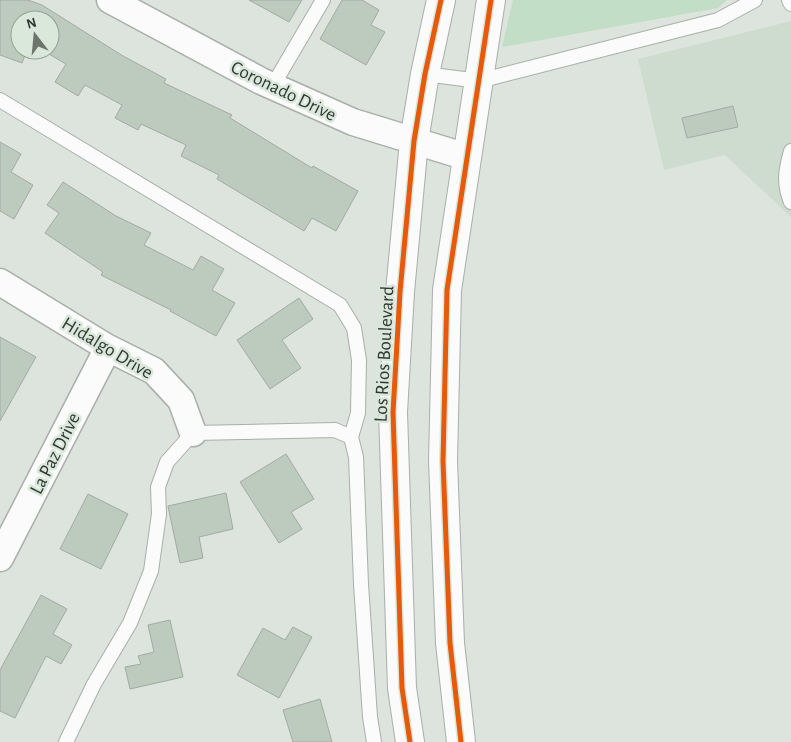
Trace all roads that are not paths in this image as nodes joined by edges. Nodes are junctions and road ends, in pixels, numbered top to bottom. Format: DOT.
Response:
graph roads {
  1 [pos="110,0"];
  2 [pos="322,0"];
  3 [pos="441,0"];
  4 [pos="491,0"];
  5 [pos="755,0"];
  6 [pos="789,0"];
  7 [pos="791,4"];
  8 [pos="425,74"];
  9 [pos="479,81"];
  10 [pos="272,87"];
  11 [pos="0,100"];
  12 [pos="414,141"];
  13 [pos="791,151"];
  14 [pos="467,157"];
  15 [pos="791,202"];
  16 [pos="0,282"];
  17 [pos="108,348"];
  18 [pos="193,433"];
  19 [pos="351,437"];
  20 [pos="0,558"];
  21 [pos="66,742"];
  22 [pos="374,742"];
  23 [pos="410,742"];
  24 [pos="461,742"];
  1 -- 10 [label="street, Coronado Drive"];
  2 -- 10 [label="lane"];
  3 -- 8 [label="main road, Los Rios Boulevard"];
  4 -- 9 [label="main road"];
  5 -- 9 [label="lane"];
  6 -- 7 [label="lane"];
  8 -- 9 [label="lane"];
  8 -- 12 [label="main road, Los Rios Boulevard"];
  9 -- 14 [label="main road"];
  10 -- 12 [label="street, Coronado Drive"];
  11 -- 19 [label="lane"];
  12 -- 14 [label="street, Coronado Drive"];
  12 -- 23 [label="main road, Los Rios Boulevard"];
  13 -- 15 [label="lane"];
  14 -- 24 [label="main road"];
  16 -- 17 [label="street, Hidalgo Drive"];
  17 -- 18 [label="street, Hidalgo Drive"];
  17 -- 20 [label="street, La Paz Drive"];
  18 -- 19 [label="lane"];
  18 -- 21 [label="lane"];
  19 -- 22 [label="lane"];
}
